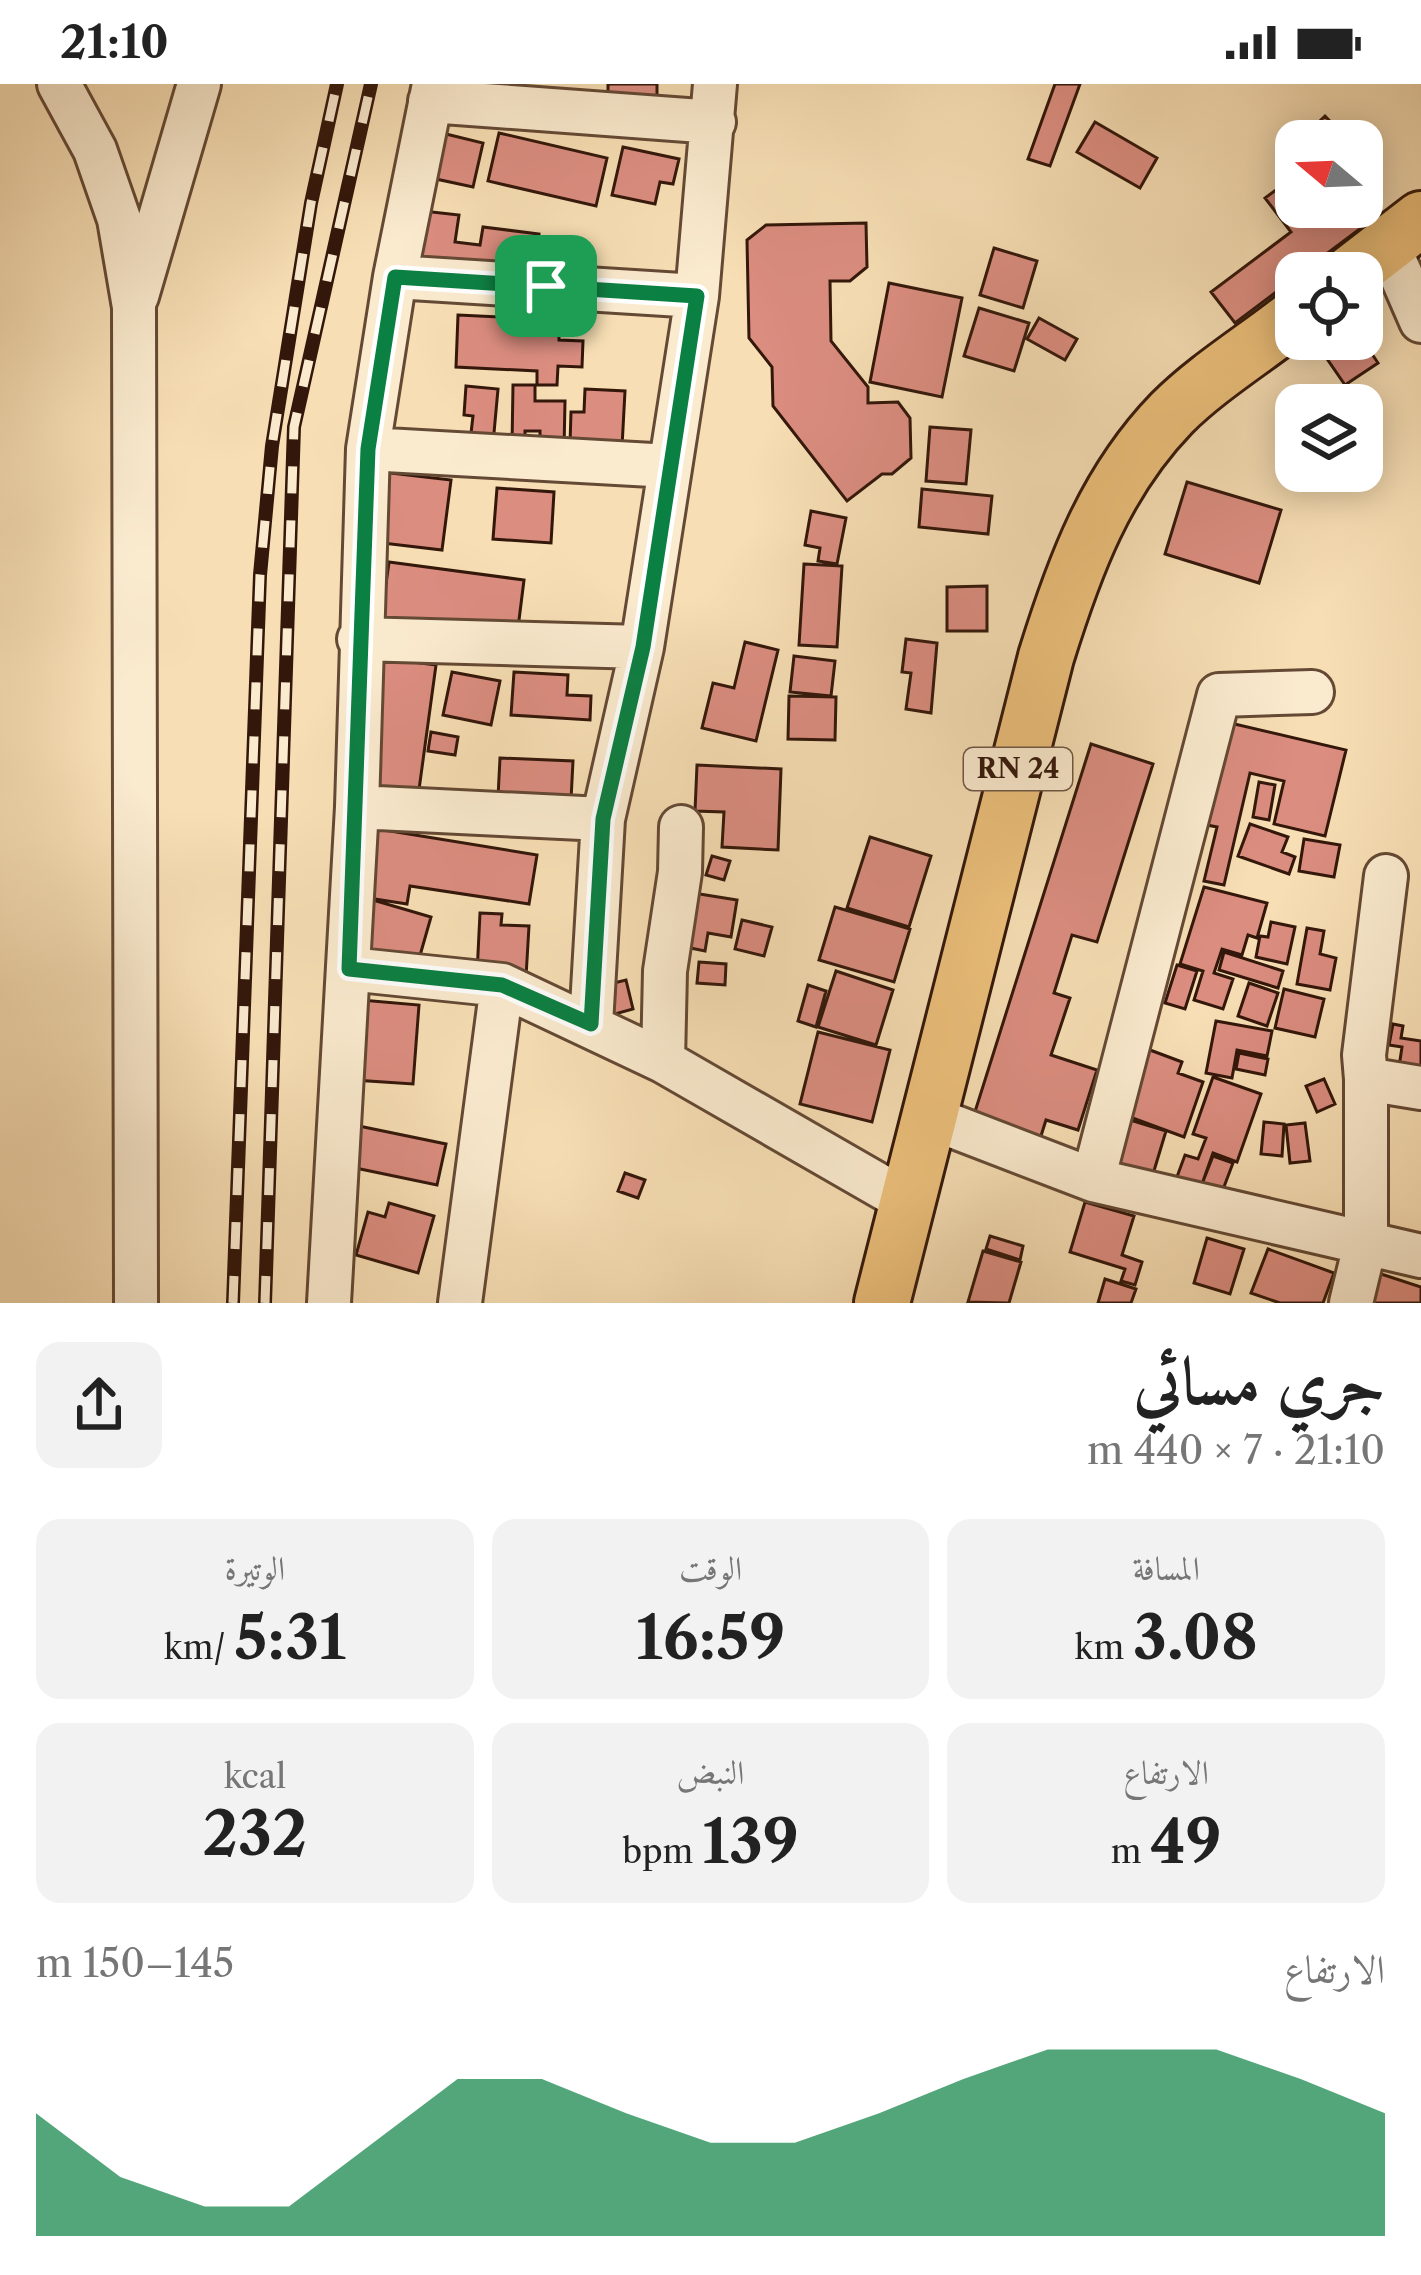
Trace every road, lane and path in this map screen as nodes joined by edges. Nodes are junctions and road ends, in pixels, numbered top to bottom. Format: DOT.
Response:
graph roads {
  1 [pos="59,84"];
  2 [pos="199,84"];
  3 [pos="432,93"];
  4 [pos="714,103"];
  5 [pos="1387,246"];
  6 [pos="395,277"];
  7 [pos="697,296"];
  8 [pos="134,307"];
  9 [pos="1421,321"];
  10 [pos="1275,332"];
  11 [pos="368,449"];
  12 [pos="670,466"];
  13 [pos="359,638"];
  14 [pos="643,647"];
  15 [pos="1312,692"];
  16 [pos="357,806"];
  17 [pos="603,819"];
  18 [pos="681,827"];
  19 [pos="1386,876"];
  20 [pos="349,969"];
  21 [pos="502,985"];
  22 [pos="591,1024"];
  23 [pos="663,1061"];
  24 [pos="1366,1079"];
  25 [pos="1421,1088"];
  26 [pos="929,1117"];
  27 [pos="1094,1180"];
  28 [pos="908,1202"];
  29 [pos="1366,1241"];
  30 [pos="1421,1256"];
  31 [pos="886,1302"];
  32 [pos="136,1303"];
  33 [pos="329,1303"];
  34 [pos="460,1303"];
  35 [pos="1351,1303"];
  1 -- 8 [label="street"];
  2 -- 8 [label="street"];
  3 -- 4 [label="street"];
  3 -- 6 [label="street"];
  4 -- 7 [label="street"];
  5 -- 9 [label="street"];
  6 -- 7 [label="street"];
  6 -- 11 [label="street"];
  7 -- 12 [label="street"];
  8 -- 32 [label="street"];
  10 -- 26 [label="main road, RN 24"];
  11 -- 12 [label="street"];
  11 -- 13 [label="street"];
  12 -- 14 [label="street"];
  13 -- 14 [label="street"];
  13 -- 16 [label="street"];
  14 -- 17 [label="street"];
  15 -- 27 [label="street"];
  16 -- 17 [label="street"];
  16 -- 20 [label="street"];
  17 -- 22 [label="street"];
  18 -- 23 [label="street"];
  19 -- 24 [label="street"];
  20 -- 21 [label="street"];
  20 -- 33 [label="street"];
  21 -- 22 [label="street"];
  21 -- 34 [label="street"];
  22 -- 23 [label="street"];
  23 -- 28 [label="street"];
  24 -- 25 [label="street"];
  24 -- 29 [label="street"];
  26 -- 27 [label="street"];
  26 -- 28 [label="main road, RN 24"];
  27 -- 29 [label="street"];
  28 -- 31 [label="main road, RN 24"];
  29 -- 30 [label="street"];
  29 -- 35 [label="street"];
}
